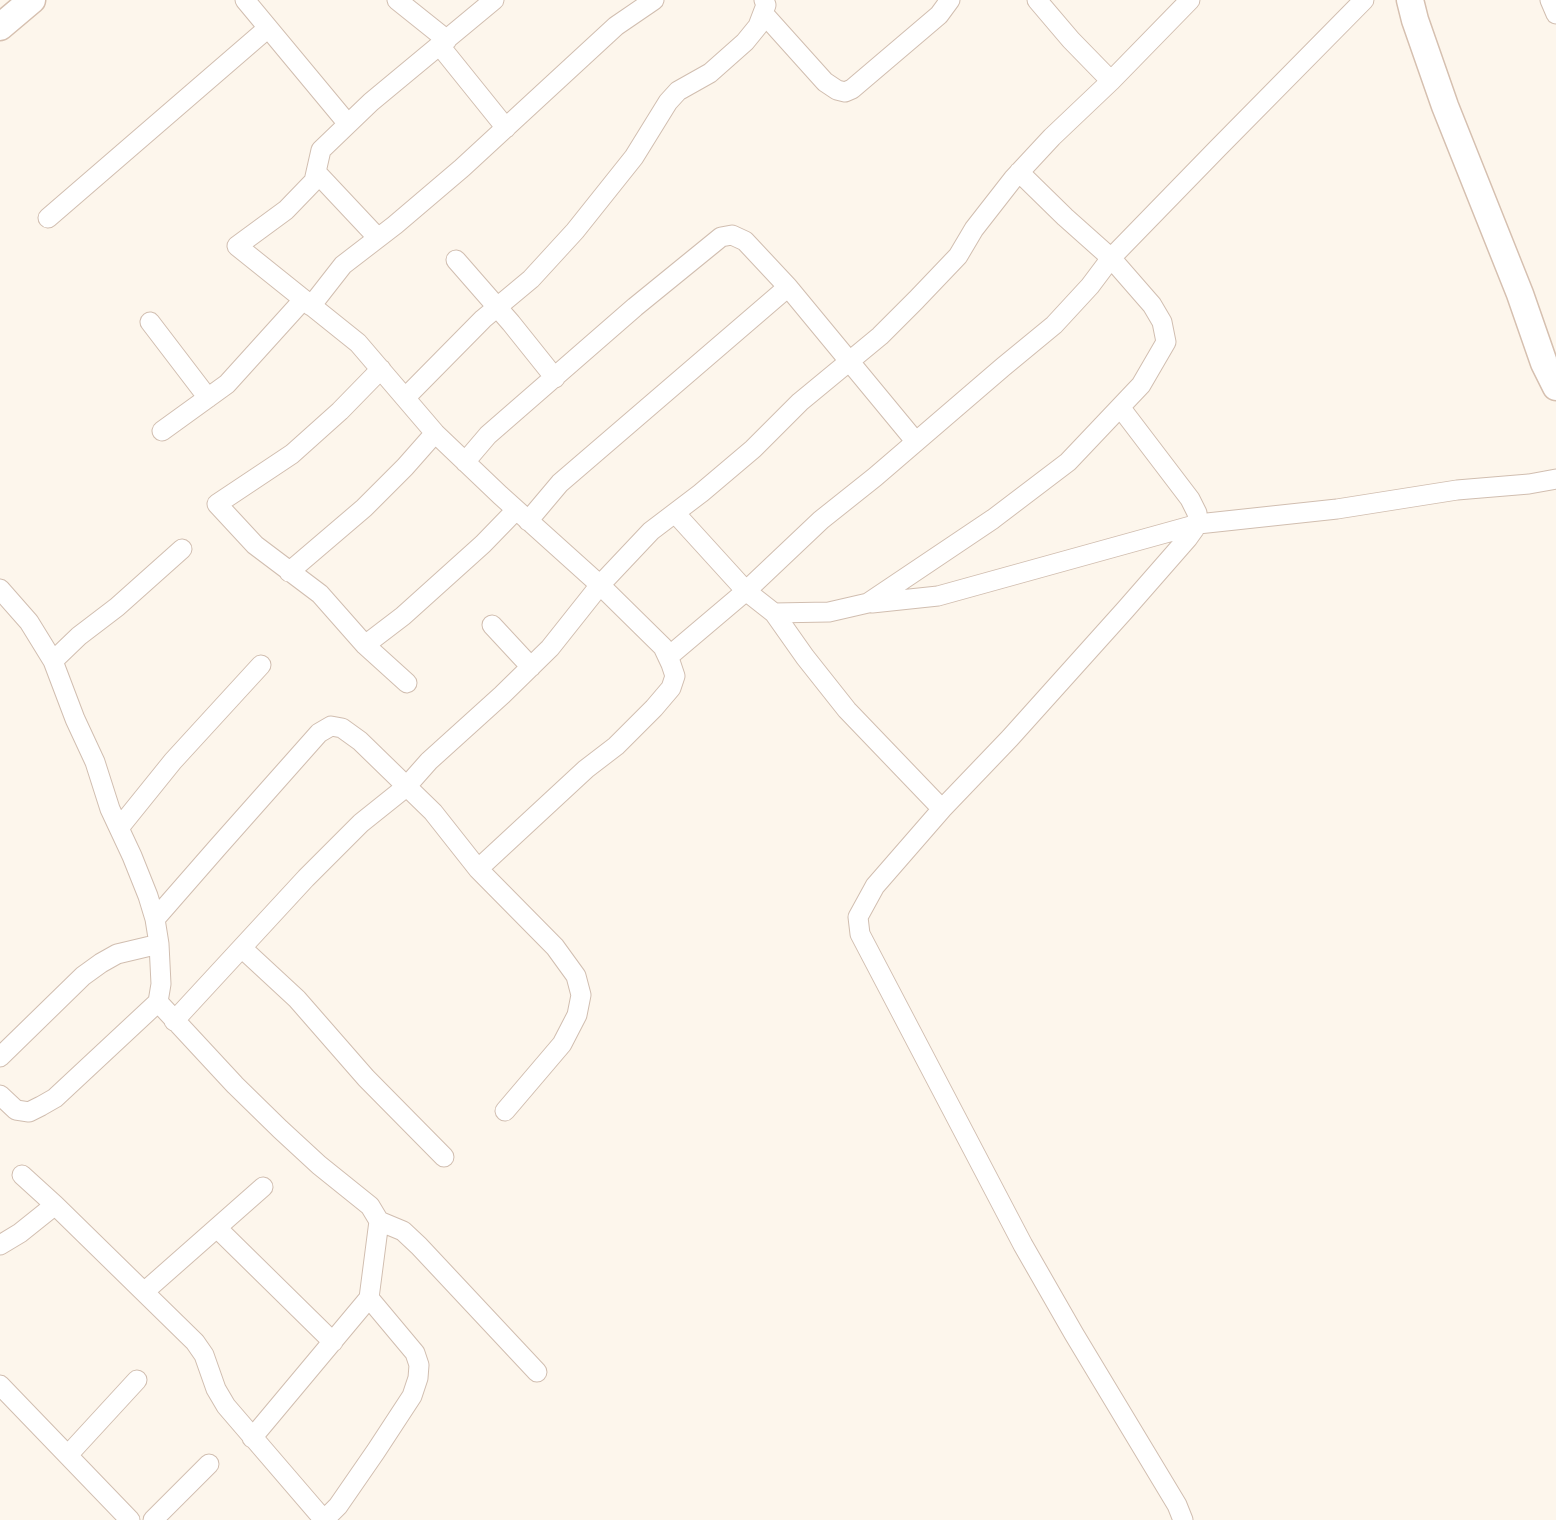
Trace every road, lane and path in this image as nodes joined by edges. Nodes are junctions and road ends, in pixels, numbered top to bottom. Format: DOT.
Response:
graph roads {
  1 [pos="32,0"];
  2 [pos="245,0"];
  3 [pos="397,0"];
  4 [pos="494,0"];
  5 [pos="654,0"];
  6 [pos="950,0"];
  7 [pos="1037,0"];
  8 [pos="1190,0"];
  9 [pos="1364,0"];
  10 [pos="1410,0"];
  11 [pos="1550,0"];
  12 [pos="766,4"];
  13 [pos="1556,14"];
  14 [pos="0,27"];
  15 [pos="268,28"];
  16 [pos="444,43"];
  17 [pos="1111,81"];
  18 [pos="348,124"];
  19 [pos="506,128"];
  20 [pos="316,172"];
  21 [pos="1019,172"];
  22 [pos="48,218"];
  23 [pos="378,238"];
  24 [pos="1111,258"];
  25 [pos="456,260"];
  26 [pos="788,287"];
  27 [pos="307,303"];
  28 [pos="497,307"];
  29 [pos="150,322"];
  30 [pos="850,362"];
  31 [pos="381,370"];
  32 [pos="555,378"];
  33 [pos="1556,387"];
  34 [pos="406,397"];
  35 [pos="208,398"];
  36 [pos="1120,407"];
  37 [pos="162,431"];
  38 [pos="436,433"];
  39 [pos="916,442"];
  40 [pos="465,462"];
  41 [pos="1556,479"];
  42 [pos="676,512"];
  43 [pos="522,515"];
  44 [pos="1198,524"];
  45 [pos="182,549"];
  46 [pos="289,572"];
  47 [pos="600,584"];
  48 [pos="0,589"];
  49 [pos="746,591"];
  50 [pos="868,603"];
  51 [pos="774,614"];
  52 [pos="492,625"];
  53 [pos="365,645"];
  54 [pos="668,657"];
  55 [pos="53,661"];
  56 [pos="261,665"];
  57 [pos="531,667"];
  58 [pos="407,683"];
  59 [pos="406,787"];
  60 [pos="942,809"];
  61 [pos="119,828"];
  62 [pos="478,869"];
  63 [pos="155,919"];
  64 [pos="159,944"];
  65 [pos="243,949"];
  66 [pos="158,1002"];
  67 [pos="174,1021"];
  68 [pos="0,1057"];
  69 [pos="0,1095"];
  70 [pos="505,1110"];
  71 [pos="444,1157"];
  72 [pos="22,1175"];
  73 [pos="263,1187"];
  74 [pos="55,1205"];
  75 [pos="379,1221"];
  76 [pos="217,1228"];
  77 [pos="0,1245"];
  78 [pos="144,1292"];
  79 [pos="369,1298"];
  80 [pos="333,1342"];
  81 [pos="537,1372"];
  82 [pos="137,1380"];
  83 [pos="0,1385"];
  84 [pos="252,1438"];
  85 [pos="68,1455"];
  86 [pos="209,1464"];
  87 [pos="130,1520"];
  88 [pos="153,1520"];
  89 [pos="324,1520"];
  90 [pos="1183,1520"];
  1 -- 14 [label="street"];
  2 -- 15 [label="street"];
  3 -- 16 [label="street"];
  4 -- 16 [label="street"];
  5 -- 19 [label="street"];
  6 -- 12 [label="street"];
  7 -- 17 [label="street"];
  8 -- 17 [label="street"];
  9 -- 24 [label="street"];
  10 -- 33 [label="street"];
  11 -- 13 [label="street"];
  12 -- 28 [label="street"];
  15 -- 18 [label="street"];
  15 -- 22 [label="street"];
  16 -- 18 [label="street"];
  16 -- 19 [label="street"];
  17 -- 21 [label="street"];
  18 -- 20 [label="street"];
  19 -- 23 [label="street"];
  20 -- 23 [label="street"];
  20 -- 27 [label="street"];
  21 -- 24 [label="street"];
  21 -- 30 [label="street"];
  23 -- 27 [label="street"];
  24 -- 36 [label="street"];
  24 -- 39 [label="street"];
  25 -- 28 [label="street"];
  26 -- 30 [label="street"];
  26 -- 32 [label="street"];
  26 -- 43 [label="street"];
  27 -- 31 [label="street"];
  27 -- 35 [label="street"];
  28 -- 32 [label="street"];
  28 -- 34 [label="street"];
  29 -- 35 [label="street"];
  30 -- 39 [label="street"];
  30 -- 42 [label="street"];
  31 -- 34 [label="street"];
  31 -- 46 [label="street"];
  32 -- 40 [label="street"];
  34 -- 38 [label="street"];
  35 -- 37 [label="street"];
  36 -- 44 [label="street"];
  36 -- 50 [label="street"];
  38 -- 40 [label="street"];
  38 -- 46 [label="street"];
  39 -- 49 [label="street"];
  40 -- 43 [label="street"];
  41 -- 44 [label="street"];
  42 -- 47 [label="street"];
  42 -- 49 [label="street"];
  43 -- 47 [label="street"];
  43 -- 53 [label="street"];
  44 -- 50 [label="street"];
  44 -- 60 [label="street"];
  45 -- 55 [label="street"];
  46 -- 53 [label="street"];
  47 -- 54 [label="street"];
  47 -- 57 [label="street"];
  48 -- 55 [label="street"];
  49 -- 51 [label="street"];
  49 -- 54 [label="street"];
  50 -- 51 [label="street"];
  51 -- 60 [label="street"];
  52 -- 57 [label="street"];
  53 -- 58 [label="street"];
  54 -- 62 [label="street"];
  55 -- 61 [label="street"];
  56 -- 61 [label="street"];
  57 -- 59 [label="street"];
  59 -- 62 [label="street"];
  59 -- 63 [label="street"];
  59 -- 65 [label="street"];
  60 -- 90 [label="street"];
  61 -- 63 [label="street"];
  62 -- 70 [label="street"];
  63 -- 64 [label="street"];
  64 -- 66 [label="street"];
  64 -- 68 [label="street"];
  65 -- 67 [label="street"];
  65 -- 71 [label="street"];
  66 -- 67 [label="street"];
  66 -- 69 [label="street"];
  67 -- 75 [label="street"];
  72 -- 74 [label="street"];
  73 -- 76 [label="street"];
  74 -- 77 [label="street"];
  74 -- 78 [label="street"];
  75 -- 79 [label="street"];
  75 -- 81 [label="street"];
  76 -- 78 [label="street"];
  76 -- 80 [label="street"];
  78 -- 84 [label="street"];
  79 -- 80 [label="street"];
  79 -- 89 [label="street"];
  80 -- 84 [label="street"];
  82 -- 85 [label="street"];
  83 -- 85 [label="street"];
  84 -- 89 [label="street"];
  85 -- 87 [label="street"];
  86 -- 88 [label="street"];
}
